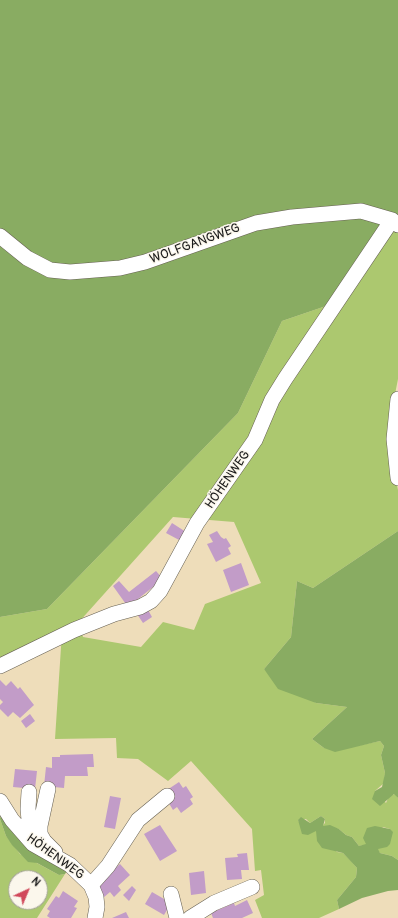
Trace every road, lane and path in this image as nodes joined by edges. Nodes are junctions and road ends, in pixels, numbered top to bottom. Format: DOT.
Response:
graph roads {
  1 [pos="395,222"];
  2 [pos="0,236"];
  3 [pos="398,398"];
  4 [pos="398,478"];
  5 [pos="0,666"];
  6 [pos="48,789"];
  7 [pos="29,792"];
  8 [pos="167,796"];
  9 [pos="0,801"];
  10 [pos="44,842"];
  11 [pos="70,865"];
  12 [pos="91,885"];
  13 [pos="252,887"];
  14 [pos="171,894"];
  15 [pos="95,918"];
  16 [pos="177,918"];
  17 [pos="190,918"];
  1 -- 2 [label="street, WOLFGANGWEG"];
  1 -- 5 [label="street, HÖHENWEG"];
  3 -- 4 [label="street"];
  6 -- 10 [label="street"];
  7 -- 10 [label="street"];
  8 -- 12 [label="street"];
  9 -- 11 [label="street, HÖHENWEG"];
  10 -- 11 [label="street"];
  11 -- 12 [label="street, HÖHENWEG"];
  12 -- 15 [label="street, HÖHENWEG"];
  13 -- 17 [label="street"];
  14 -- 16 [label="street"];
}
